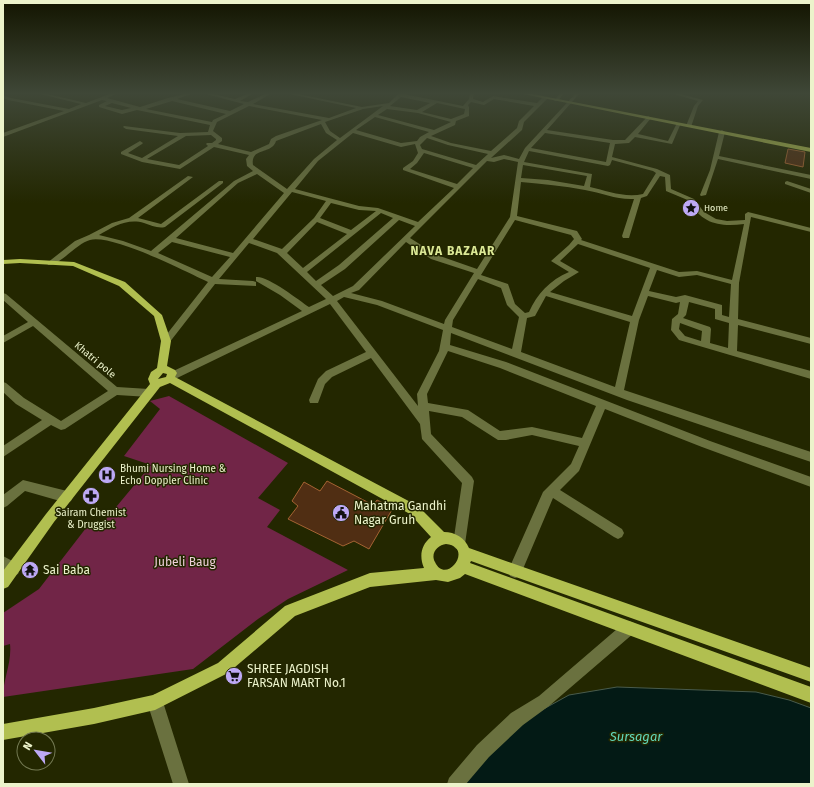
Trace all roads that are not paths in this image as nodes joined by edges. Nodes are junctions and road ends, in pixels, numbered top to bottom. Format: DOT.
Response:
graph roads {
  1 [pos="16,130"];
  2 [pos="142,130"];
  3 [pos="210,130"];
  4 [pos="298,130"];
  5 [pos="327,130"];
  6 [pos="426,130"];
  7 [pos="439,130"];
  8 [pos="519,130"];
  9 [pos="639,130"];
  10 [pos="676,130"];
  11 [pos="709,130"];
  12 [pos="352,131"];
  13 [pos="543,131"];
  14 [pos="434,132"];
  15 [pos="722,132"];
  16 [pos="212,133"];
  17 [pos="4,134"];
  18 [pos="186,134"];
  19 [pos="634,134"];
  20 [pos="427,136"];
  21 [pos="340,140"];
  22 [pos="419,142"];
  23 [pos="613,142"];
  24 [pos="140,143"];
  25 [pos="204,143"];
  26 [pos="212,145"];
  27 [pos="527,149"];
  28 [pos="420,150"];
  29 [pos="811,150"];
  30 [pos="492,153"];
  31 [pos="252,154"];
  32 [pos="716,157"];
  33 [pos="609,158"];
  34 [pos="487,159"];
  35 [pos="142,160"];
  36 [pos="521,162"];
  37 [pos="478,168"];
  38 [pos="257,171"];
  39 [pos="659,173"];
  40 [pos="190,177"];
  41 [pos="811,177"];
  42 [pos="518,180"];
  43 [pos="221,182"];
  44 [pos="787,183"];
  45 [pos="458,188"];
  46 [pos="587,188"];
  47 [pos="811,191"];
  48 [pos="289,192"];
  49 [pos="703,195"];
  50 [pos="638,197"];
  51 [pos="330,200"];
  52 [pos="380,211"];
  53 [pos="398,217"];
  54 [pos="513,218"];
  55 [pos="316,219"];
  56 [pos="130,220"];
  57 [pos="748,222"];
  58 [pos="420,225"];
  59 [pos="811,230"];
  60 [pos="352,233"];
  61 [pos="626,236"];
  62 [pos="92,238"];
  63 [pos="171,239"];
  64 [pos="406,239"];
  65 [pos="248,240"];
  66 [pos="576,241"];
  67 [pos="283,253"];
  68 [pos="154,254"];
  69 [pos="235,256"];
  70 [pos="3,262"];
  71 [pos="51,263"];
  72 [pos="654,267"];
  73 [pos="303,272"];
  74 [pos="478,274"];
  75 [pos="213,281"];
  76 [pos="735,283"];
  77 [pos="316,285"];
  78 [pos="544,293"];
  79 [pos="645,293"];
  80 [pos="343,294"];
  81 [pos="3,296"];
  82 [pos="685,298"];
  83 [pos="332,300"];
  84 [pos="7,305"];
  85 [pos="308,311"];
  86 [pos="523,316"];
  87 [pos="676,319"];
  88 [pos="635,320"];
  89 [pos="733,321"];
  90 [pos="34,322"];
  91 [pos="448,329"];
  92 [pos="4,339"];
  93 [pos="811,341"];
  94 [pos="166,342"];
  95 [pos="705,345"];
  96 [pos="445,347"];
  97 [pos="372,353"];
  98 [pos="732,353"];
  99 [pos="516,354"];
  100 [pos="161,370"];
  101 [pos="811,375"];
  102 [pos="171,378"];
  103 [pos="157,383"];
  104 [pos="3,386"];
  105 [pos="116,392"];
  106 [pos="619,392"];
  107 [pos="149,393"];
  108 [pos="314,400"];
  109 [pos="602,404"];
  110 [pos="423,406"];
  111 [pos="50,420"];
  112 [pos="425,423"];
  113 [pos="586,443"];
  114 [pos="3,452"];
  115 [pos="811,457"];
  116 [pos="811,482"];
  117 [pos="551,491"];
  118 [pos="67,497"];
  119 [pos="3,501"];
  120 [pos="618,533"];
  121 [pos="441,538"];
  122 [pos="462,555"];
  123 [pos="8,565"];
  124 [pos="515,571"];
  125 [pos="436,572"];
  126 [pos="3,582"];
  127 [pos="629,628"];
  128 [pos="811,676"];
  129 [pos="811,695"];
  130 [pos="155,702"];
  131 [pos="3,732"];
  132 [pos="181,784"];
  133 [pos="455,784"];
  1 -- 17 [label="street"];
  2 -- 18 [label="street"];
  3 -- 16 [label="street"];
  4 -- 31 [label="street"];
  5 -- 21 [label="street"];
  6 -- 14 [label="street"];
  7 -- 14 [label="street"];
  8 -- 30 [label="street"];
  9 -- 19 [label="street"];
  10 -- 19 [label="street"];
  11 -- 15 [label="main road"];
  12 -- 21 [label="street"];
  12 -- 22 [label="street"];
  13 -- 23 [label="street"];
  13 -- 27 [label="street"];
  14 -- 20 [label="street"];
  15 -- 29 [label="main road"];
  15 -- 32 [label="street"];
  16 -- 18 [label="street"];
  16 -- 26 [label="street"];
  18 -- 35 [label="street"];
  19 -- 23 [label="street"];
  20 -- 22 [label="street"];
  20 -- 30 [label="street"];
  21 -- 48 [label="street"];
  22 -- 28 [label="street"];
  23 -- 33 [label="street"];
  24 -- 35 [label="street"];
  25 -- 26 [label="street"];
  26 -- 31 [label="street"];
  26 -- 35 [label="street"];
  27 -- 33 [label="street"];
  27 -- 36 [label="street"];
  28 -- 37 [label="street"];
  28 -- 45 [label="street"];
  30 -- 34 [label="street"];
  31 -- 38 [label="street"];
  32 -- 41 [label="street"];
  32 -- 49 [label="street"];
  33 -- 39 [label="street"];
  34 -- 36 [label="street"];
  34 -- 37 [label="street"];
  36 -- 42 [label="street"];
  36 -- 46 [label="street"];
  37 -- 45 [label="street"];
  38 -- 48 [label="street"];
  38 -- 63 [label="street"];
  39 -- 50 [label="street"];
  39 -- 57 [label="street"];
  40 -- 56 [label="street"];
  42 -- 46 [label="street"];
  42 -- 54 [label="street"];
  43 -- 56 [label="street"];
  44 -- 47 [label="street"];
  45 -- 58 [label="street"];
  46 -- 50 [label="street"];
  48 -- 51 [label="street"];
  48 -- 65 [label="street"];
  50 -- 61 [label="street"];
  51 -- 52 [label="street"];
  51 -- 55 [label="street"];
  52 -- 53 [label="street"];
  52 -- 60 [label="street"];
  53 -- 58 [label="street"];
  53 -- 77 [label="street"];
  54 -- 66 [label="street"];
  54 -- 74 [label="street"];
  55 -- 60 [label="street"];
  55 -- 67 [label="street"];
  56 -- 62 [label="street"];
  57 -- 59 [label="street"];
  57 -- 76 [label="street"];
  58 -- 64 [label="street"];
  60 -- 73 [label="street"];
  62 -- 68 [label="street"];
  62 -- 71 [label="street"];
  63 -- 68 [label="street"];
  63 -- 69 [label="street"];
  64 -- 74 [label="street"];
  64 -- 80 [label="street"];
  65 -- 67 [label="street"];
  65 -- 69 [label="street"];
  66 -- 72 [label="street"];
  66 -- 78 [label="street"];
  67 -- 73 [label="street"];
  68 -- 75 [label="street"];
  69 -- 75 [label="street"];
  70 -- 71 [label="main road"];
  71 -- 94 [label="main road"];
  72 -- 76 [label="street"];
  72 -- 79 [label="street"];
  73 -- 77 [label="street"];
  74 -- 86 [label="street"];
  74 -- 91 [label="street"];
  75 -- 85 [label="street"];
  75 -- 94 [label="street"];
  76 -- 89 [label="street"];
  77 -- 83 [label="street"];
  78 -- 86 [label="street"];
  78 -- 88 [label="street"];
  79 -- 82 [label="street"];
  79 -- 88 [label="street"];
  80 -- 83 [label="street"];
  80 -- 91 [label="street"];
  81 -- 84 [label="street"];
  82 -- 87 [label="street"];
  82 -- 89 [label="street"];
  83 -- 85 [label="street"];
  83 -- 97 [label="street"];
  84 -- 90 [label="street"];
  85 -- 102 [label="street"];
  86 -- 99 [label="street"];
  87 -- 95 [label="street"];
  87 -- 95 [label="street"];
  88 -- 106 [label="street"];
  89 -- 93 [label="street"];
  89 -- 98 [label="street"];
  90 -- 92 [label="street"];
  90 -- 105 [label="street, Khatri pole"];
  91 -- 96 [label="street"];
  91 -- 99 [label="street"];
  94 -- 100 [label="main road"];
  95 -- 98 [label="street"];
  96 -- 109 [label="street"];
  96 -- 110 [label="street"];
  97 -- 108 [label="street"];
  97 -- 112 [label="street"];
  98 -- 101 [label="street"];
  99 -- 106 [label="street"];
  100 -- 102 [label="main road"];
  100 -- 103 [label="main road"];
  102 -- 103 [label="main road"];
  102 -- 121 [label="main road"];
  103 -- 107 [label="main road"];
  104 -- 111 [label="street"];
  105 -- 107 [label="street, Khatri pole"];
  105 -- 111 [label="street"];
  106 -- 115 [label="street"];
  107 -- 118 [label="main road"];
  109 -- 113 [label="street"];
  109 -- 116 [label="street"];
  110 -- 112 [label="street"];
  110 -- 113 [label="street"];
  111 -- 114 [label="street"];
  112 -- 122 [label="street"];
  113 -- 117 [label="street"];
  117 -- 120 [label="street"];
  117 -- 124 [label="street"];
  118 -- 119 [label="street"];
  118 -- 123 [label="main road"];
  121 -- 122 [label="main road"];
  121 -- 125 [label="main road"];
  122 -- 124 [label="main road"];
  122 -- 125 [label="main road"];
  122 -- 127 [label="main road"];
  123 -- 126 [label="main road"];
  124 -- 128 [label="main road"];
  125 -- 130 [label="main road"];
  127 -- 129 [label="main road"];
  127 -- 133 [label="street"];
  130 -- 131 [label="main road"];
  130 -- 132 [label="street"];
}
